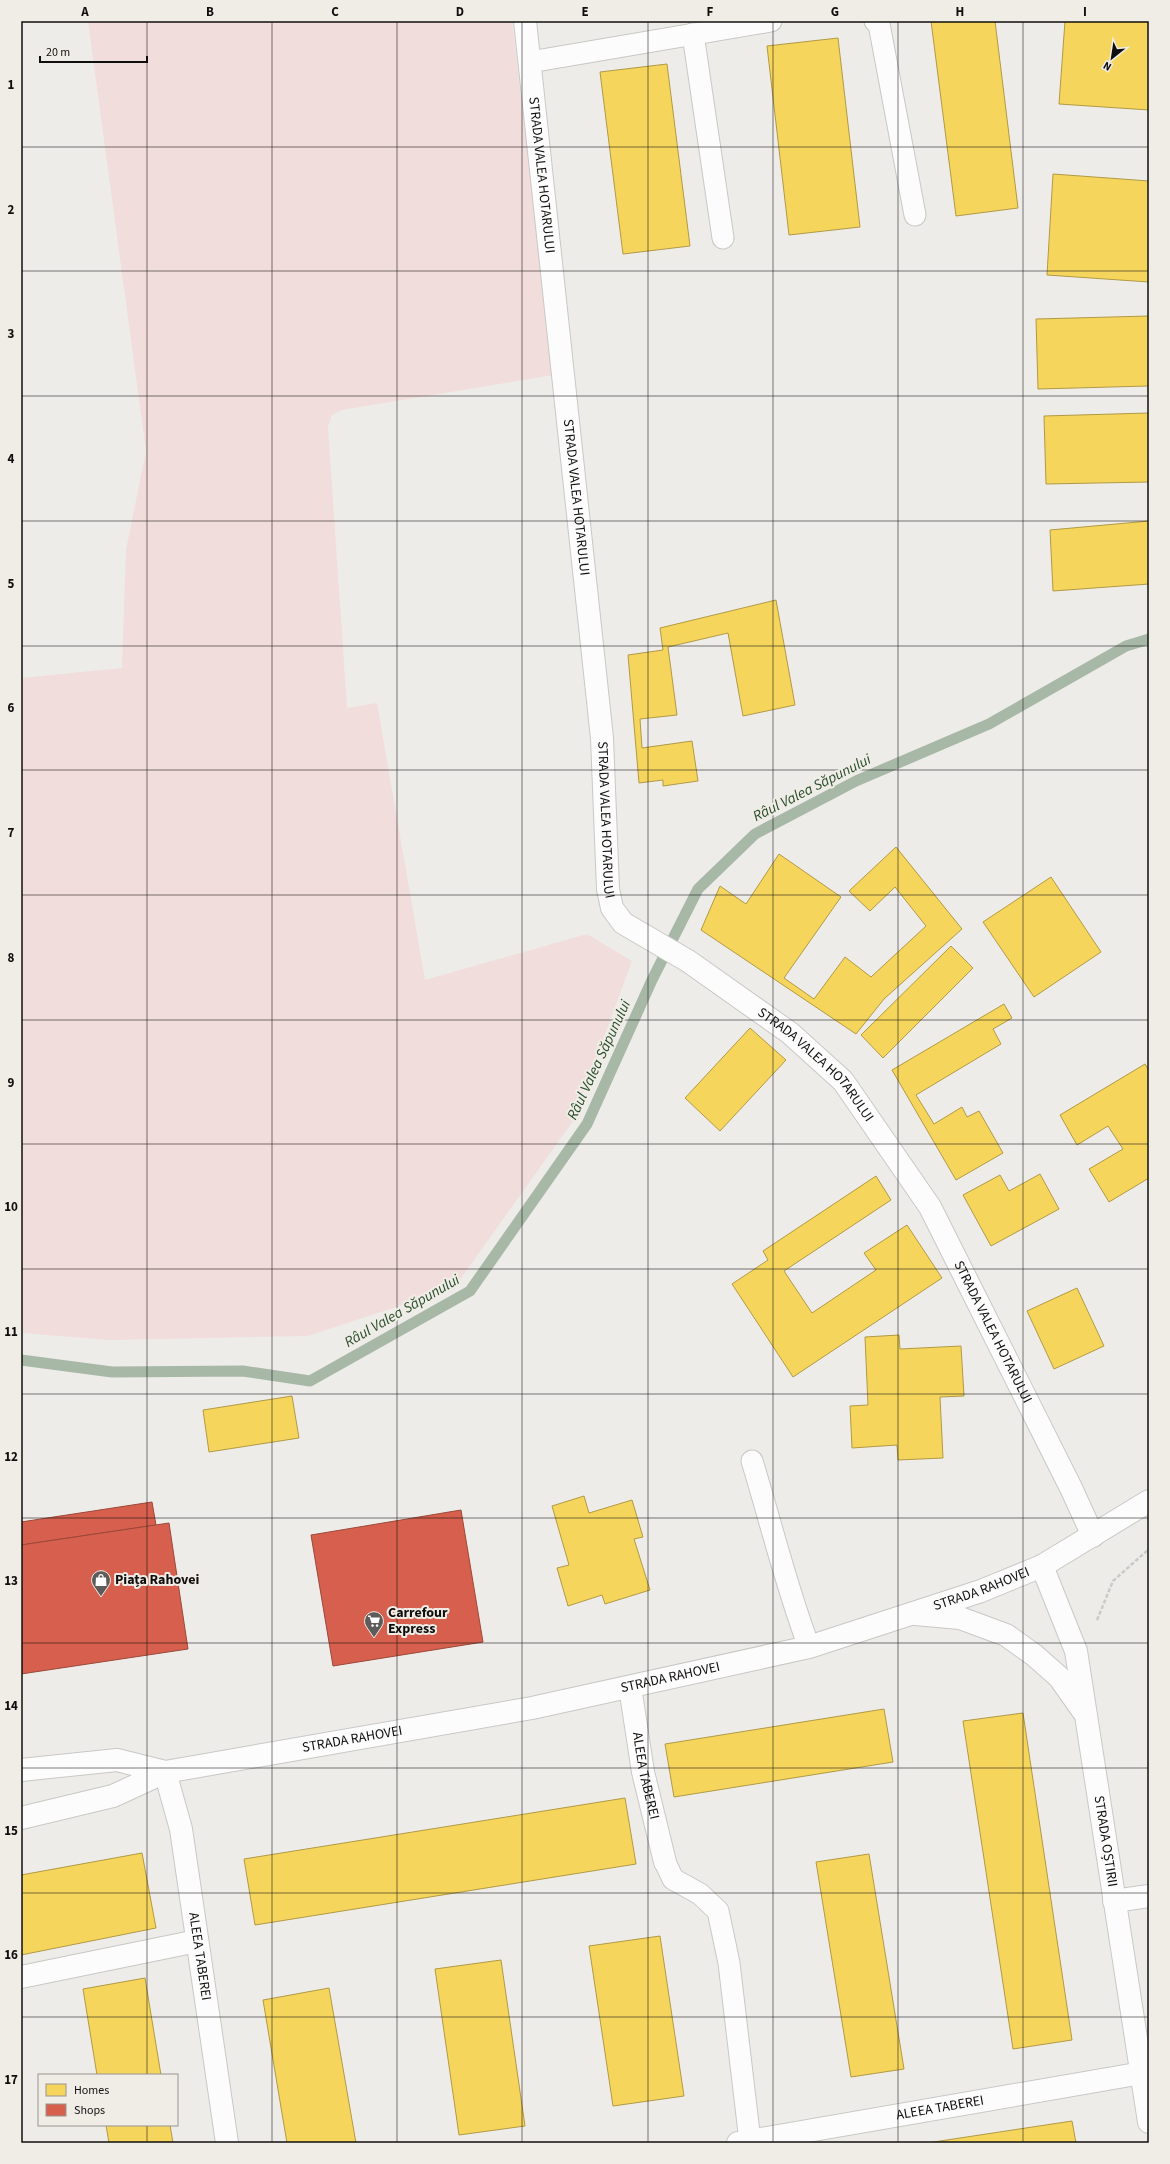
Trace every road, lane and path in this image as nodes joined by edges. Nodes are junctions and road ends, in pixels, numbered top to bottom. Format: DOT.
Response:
graph roads {
  1 [pos="526,21"];
  2 [pos="770,21"];
  3 [pos="875,21"];
  4 [pos="693,34"];
  5 [pos="530,62"];
  6 [pos="915,215"];
  7 [pos="723,238"];
  8 [pos="752,1461"];
  9 [pos="1149,1501"];
  10 [pos="1093,1536"];
  11 [pos="1042,1566"];
  12 [pos="916,1614"];
  13 [pos="809,1647"];
  14 [pos="630,1687"];
  15 [pos="1086,1715"];
  16 [pos="21,1770"];
  17 [pos="166,1772"];
  18 [pos="21,1818"];
  19 [pos="665,1862"];
  20 [pos="1149,1896"];
  21 [pos="1114,1901"];
  22 [pos="197,1941"];
  23 [pos="21,1977"];
  24 [pos="1142,2074"];
  25 [pos="1149,2122"];
  26 [pos="795,2138"];
  27 [pos="744,2142"];
  28 [pos="227,2143"];
  1 -- 5 [label="street, STRADA VALEA HOTARULUI"];
  2 -- 4 [label="lane"];
  3 -- 6 [label="lane"];
  4 -- 5 [label="lane"];
  4 -- 7 [label="lane"];
  5 -- 10 [label="street, STRADA VALEA HOTARULUI"];
  8 -- 13 [label="lane"];
  9 -- 10 [label="street, STRADA RAHOVEI"];
  10 -- 11 [label="street, STRADA RAHOVEI"];
  11 -- 12 [label="street, STRADA RAHOVEI"];
  11 -- 15 [label="street, STRADA OȘTIRII"];
  12 -- 13 [label="street, STRADA RAHOVEI"];
  12 -- 15 [label="street"];
  13 -- 14 [label="street, STRADA RAHOVEI"];
  14 -- 17 [label="street, STRADA RAHOVEI"];
  14 -- 19 [label="street, ALEEA TABEREI"];
  15 -- 21 [label="street, STRADA OȘTIRII"];
  16 -- 17 [label="street, STRADA RAHOVEI"];
  17 -- 18 [label="street, STRADA RAHOVEI"];
  17 -- 22 [label="street, ALEEA TABEREI"];
  19 -- 27 [label="lane"];
  20 -- 21 [label="street"];
  21 -- 24 [label="street, STRADA OȘTIRII"];
  22 -- 23 [label="street"];
  22 -- 28 [label="street, ALEEA TABEREI"];
  24 -- 25 [label="street, STRADA OȘTIRII"];
  24 -- 26 [label="street, ALEEA TABEREI"];
  26 -- 27 [label="street, ALEEA TABEREI"];
}
